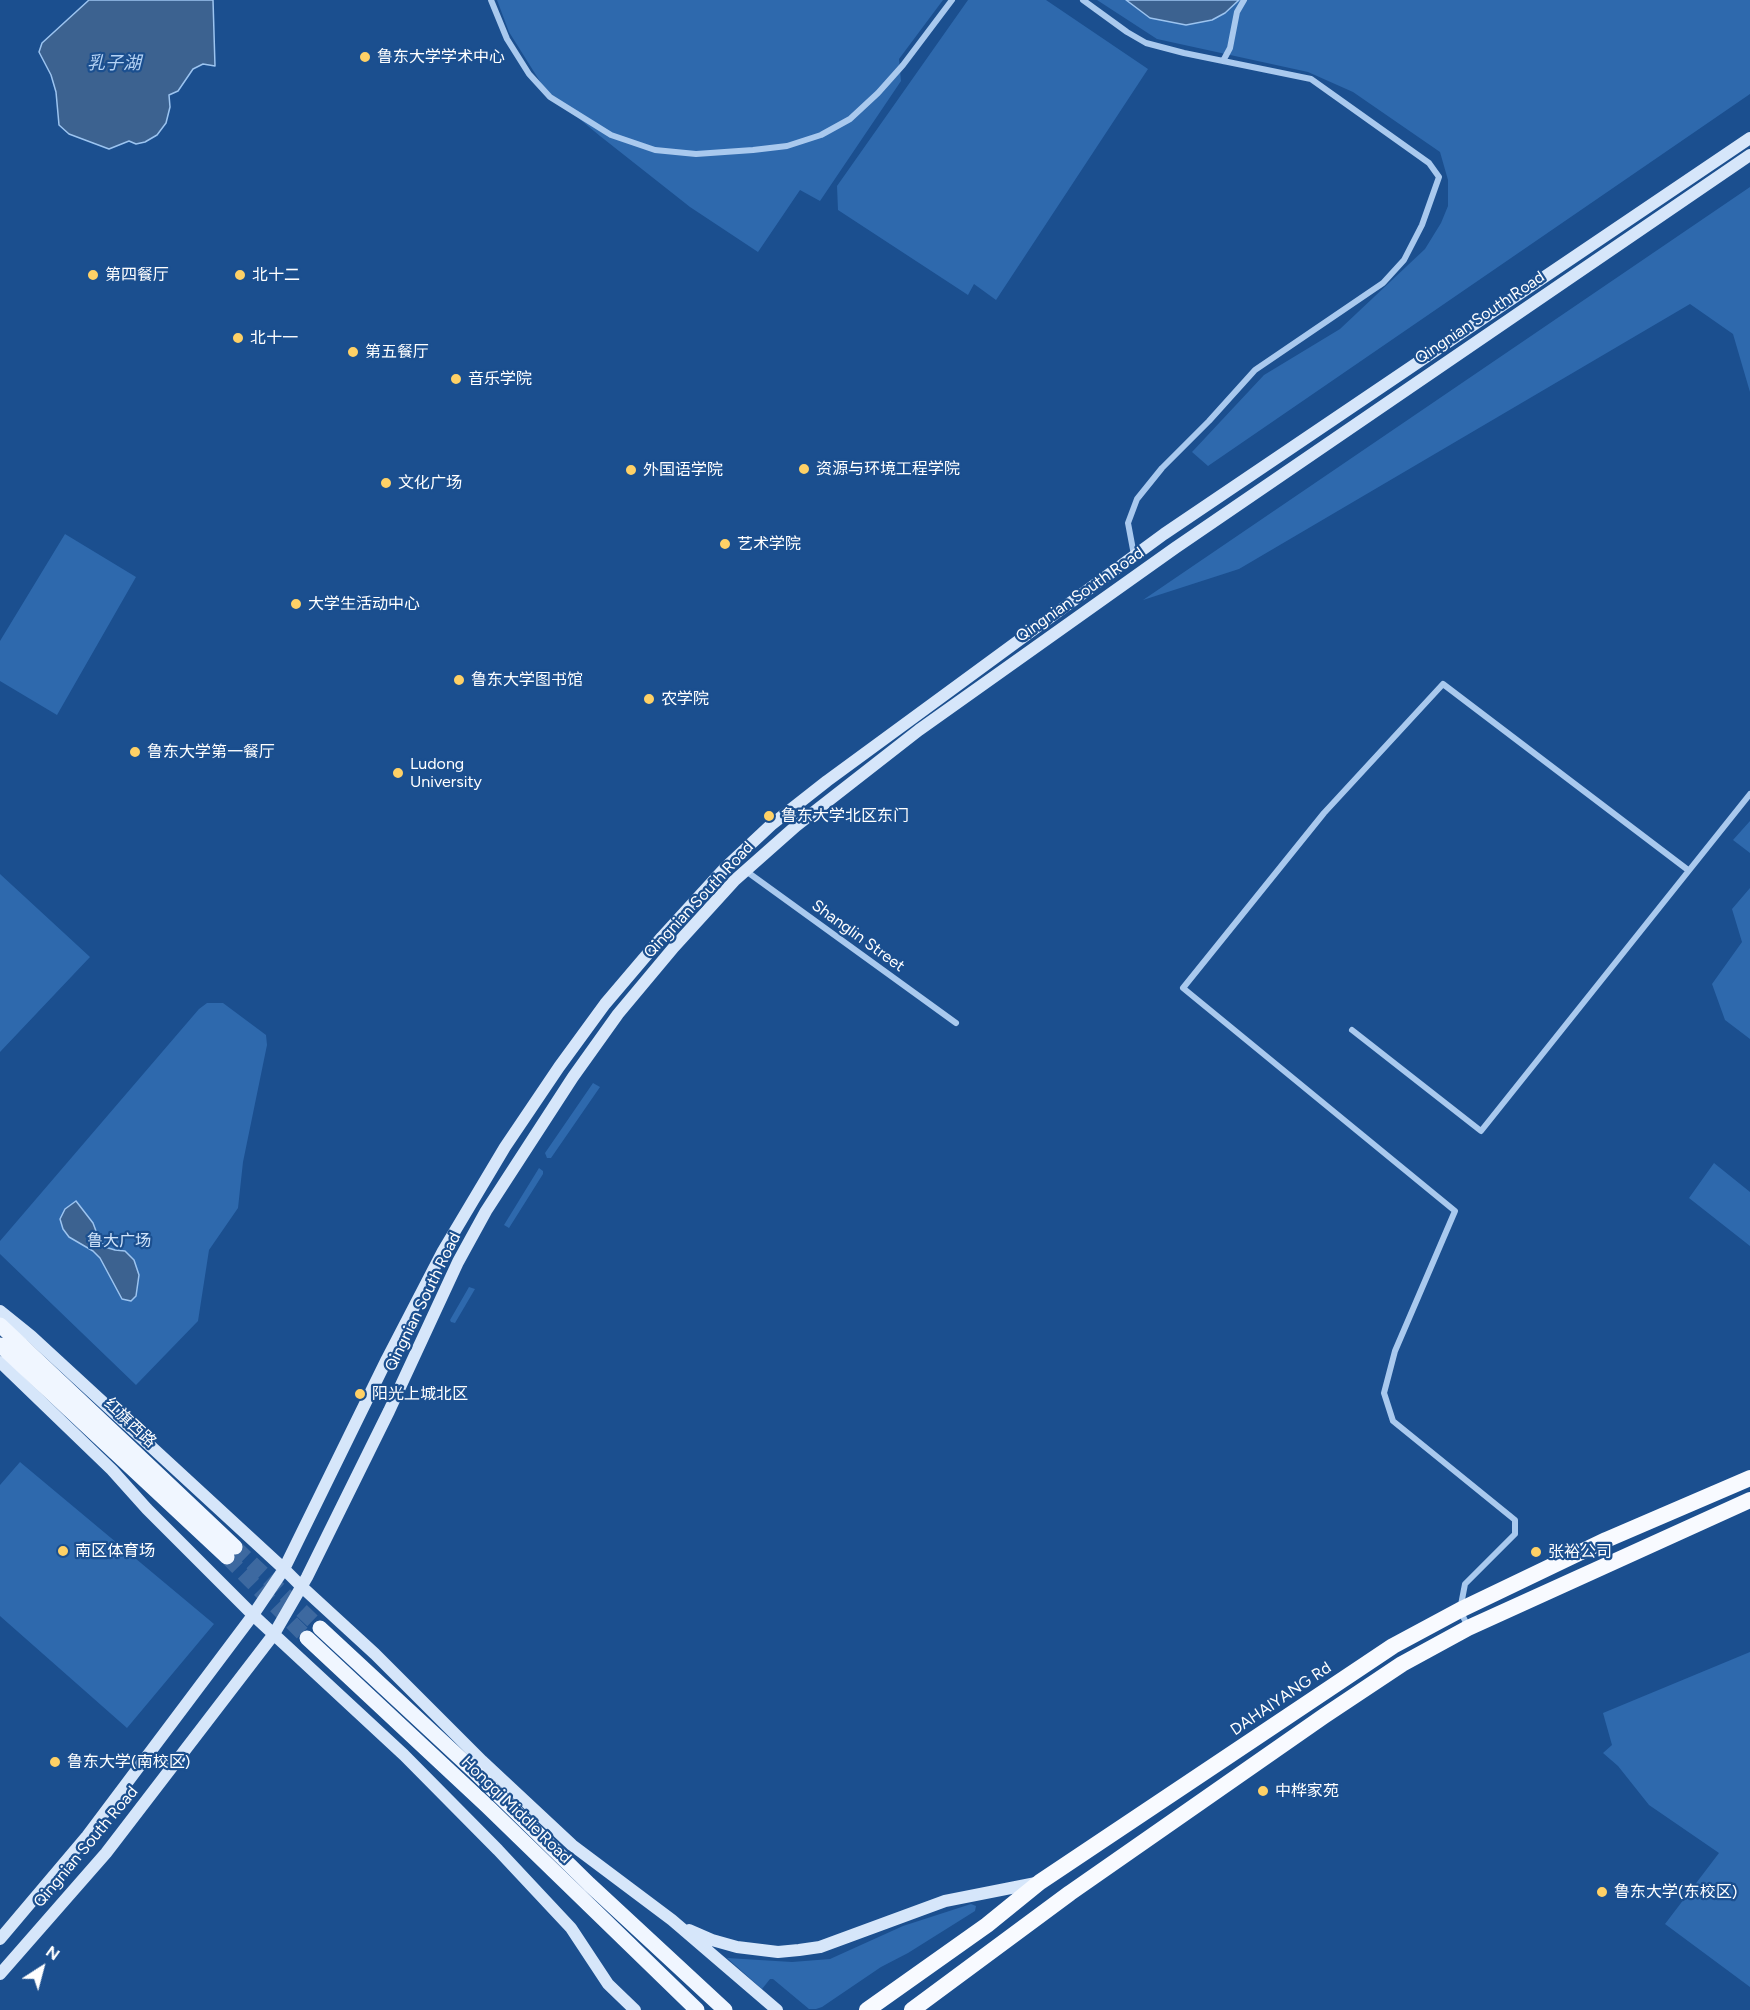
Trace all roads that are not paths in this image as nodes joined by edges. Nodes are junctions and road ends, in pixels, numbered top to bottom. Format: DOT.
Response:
graph roads {
  1 [pos="491,0"];
  2 [pos="952,0"];
  3 [pos="1083,0"];
  4 [pos="1244,0"];
  5 [pos="1223,61"];
  6 [pos="1750,138"];
  7 [pos="1750,155"];
  8 [pos="1134,556"];
  9 [pos="1750,794"];
  10 [pos="1688,870"];
  11 [pos="745,871"];
  12 [pos="956,1023"];
  13 [pos="1352,1030"];
  14 [pos="0,1311"];
  15 [pos="0,1325"];
  16 [pos="0,1346"];
  17 [pos="0,1362"];
  18 [pos="1750,1478"];
  19 [pos="1750,1500"];
  20 [pos="284,1569"];
  21 [pos="302,1587"];
  22 [pos="1460,1610"];
  23 [pos="253,1616"];
  24 [pos="320,1628"];
  25 [pos="1468,1628"];
  26 [pos="274,1634"];
  27 [pos="307,1638"];
  28 [pos="503,1789"];
  29 [pos="1041,1882"];
  30 [pos="672,1920"];
  31 [pos="0,1939"];
  32 [pos="0,1974"];
  33 [pos="776,2009"];
  34 [pos="635,2010"];
  35 [pos="696,2010"];
  36 [pos="725,2010"];
  37 [pos="867,2010"];
  38 [pos="912,2010"];
  1 -- 2 [label="street"];
  3 -- 5 [label="street"];
  4 -- 5 [label="street"];
  5 -- 8 [label="street"];
  6 -- 8 [label="main road, Qingnian South Road"];
  7 -- 11 [label="main road, Qingnian South Road"];
  8 -- 20 [label="main road, Qingnian South Road"];
  9 -- 10 [label="street"];
  10 -- 13 [label="street"];
  10 -- 22 [label="street"];
  11 -- 12 [label="street, Shanglin Street"];
  11 -- 21 [label="main road, Qingnian South Road"];
  14 -- 20 [label="main road"];
  15 -- 16 [label="main road, 红旗西路"];
  17 -- 23 [label="main road"];
  18 -- 22 [label="highway, DAHAIYANG Rd"];
  19 -- 25 [label="highway"];
  20 -- 21 [label="main road"];
  20 -- 23 [label="main road, Qingnian South Road"];
  21 -- 26 [label="main road, Qingnian South Road"];
  21 -- 28 [label="main road"];
  22 -- 25 [label="street"];
  22 -- 29 [label="highway, DAHAIYANG Rd"];
  23 -- 26 [label="main road"];
  23 -- 31 [label="main road, Qingnian South Road"];
  24 -- 28 [label="main road, Hongqi Middle Road"];
  25 -- 38 [label="highway"];
  26 -- 32 [label="main road, Qingnian South Road"];
  26 -- 34 [label="main road"];
  27 -- 35 [label="main road, Hongqi Middle Road"];
  28 -- 30 [label="main road"];
  28 -- 36 [label="main road, Hongqi Middle Road"];
  29 -- 30 [label="main road"];
  29 -- 37 [label="highway, DAHAIYANG Rd"];
  30 -- 33 [label="main road"];
}
